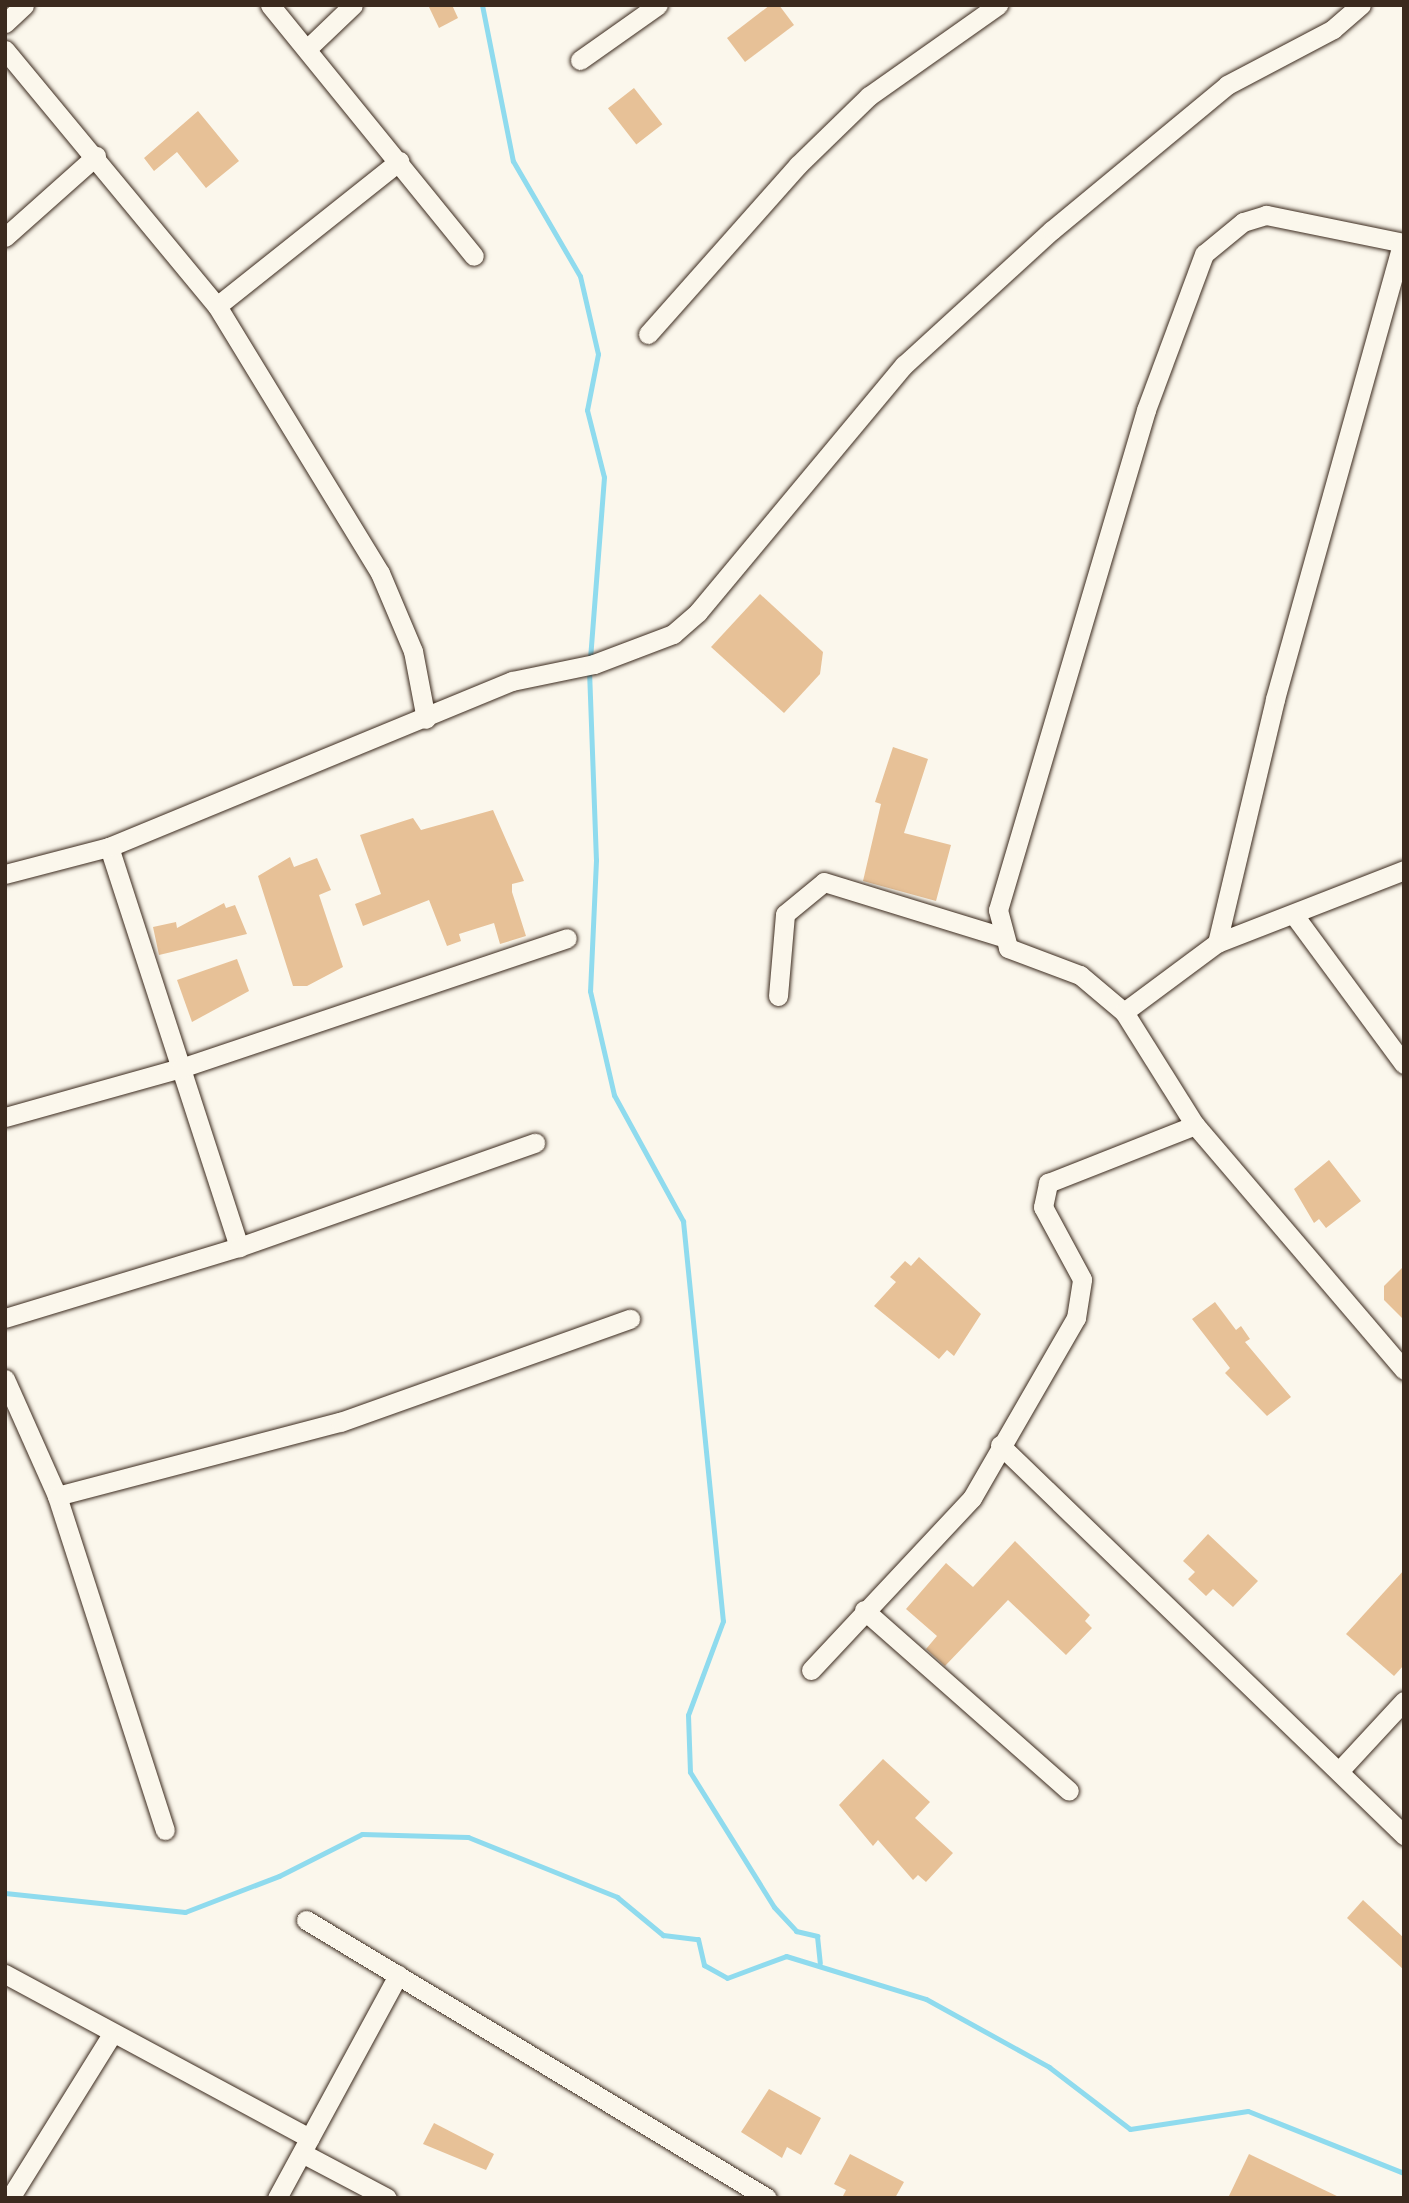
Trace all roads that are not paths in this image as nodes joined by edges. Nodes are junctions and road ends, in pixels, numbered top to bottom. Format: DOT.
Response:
graph roads {
  1 [pos="24,5"];
  2 [pos="270,5"];
  3 [pos="353,5"];
  4 [pos="658,5"];
  5 [pos="998,5"];
  6 [pos="1361,5"];
  7 [pos="5,23"];
  8 [pos="308,48"];
  9 [pos="5,50"];
  10 [pos="580,60"];
  11 [pos="96,156"];
  12 [pos="399,161"];
  13 [pos="5,237"];
  14 [pos="1403,243"];
  15 [pos="474,256"];
  16 [pos="217,306"];
  17 [pos="648,334"];
  18 [pos="426,719"];
  19 [pos="109,847"];
  20 [pos="1404,870"];
  21 [pos="5,874"];
  22 [pos="1294,915"];
  23 [pos="1000,936"];
  24 [pos="567,938"];
  25 [pos="1217,943"];
  26 [pos="778,996"];
  27 [pos="1124,1012"];
  28 [pos="1404,1064"];
  29 [pos="181,1068"];
  30 [pos="5,1117"];
  31 [pos="1195,1125"];
  32 [pos="535,1143"];
  33 [pos="239,1247"];
  34 [pos="5,1318"];
  35 [pos="630,1319"];
  36 [pos="1404,1370"];
  37 [pos="5,1379"];
  38 [pos="1000,1445"];
  39 [pos="57,1496"];
  40 [pos="864,1610"];
  41 [pos="811,1670"];
  42 [pos="1404,1701"];
  43 [pos="1340,1770"];
  44 [pos="1069,1791"];
  45 [pos="165,1830"];
  46 [pos="1404,1836"];
  47 [pos="306,1920"];
  48 [pos="5,1975"];
  49 [pos="398,1975"];
  50 [pos="111,2036"];
  51 [pos="306,2145"];
  52 [pos="10,2198"];
  53 [pos="277,2198"];
  54 [pos="387,2198"];
  55 [pos="767,2198"];
  1 -- 7 [label="street"];
  2 -- 8 [label="street"];
  3 -- 8 [label="street"];
  4 -- 10 [label="street"];
  5 -- 17 [label="street"];
  6 -- 18 [label="street"];
  8 -- 12 [label="street"];
  9 -- 11 [label="street"];
  11 -- 13 [label="street"];
  11 -- 16 [label="street"];
  12 -- 15 [label="street"];
  12 -- 16 [label="street"];
  14 -- 23 [label="street"];
  14 -- 25 [label="street"];
  16 -- 18 [label="street"];
  18 -- 19 [label="street"];
  19 -- 21 [label="street"];
  19 -- 29 [label="street"];
  20 -- 22 [label="street"];
  22 -- 25 [label="street"];
  22 -- 28 [label="street"];
  23 -- 26 [label="street"];
  23 -- 27 [label="street"];
  24 -- 29 [label="street"];
  25 -- 27 [label="street"];
  27 -- 31 [label="street"];
  29 -- 30 [label="street"];
  29 -- 33 [label="street"];
  31 -- 36 [label="street"];
  31 -- 38 [label="street"];
  32 -- 33 [label="street"];
  33 -- 34 [label="street"];
  35 -- 39 [label="street"];
  37 -- 39 [label="street"];
  38 -- 40 [label="street"];
  38 -- 43 [label="street"];
  39 -- 45 [label="street"];
  40 -- 41 [label="street"];
  40 -- 44 [label="street"];
  42 -- 43 [label="street"];
  43 -- 46 [label="street"];
  47 -- 49 [label="street"];
  48 -- 50 [label="street"];
  49 -- 51 [label="street"];
  49 -- 55 [label="street"];
  50 -- 51 [label="street"];
  50 -- 52 [label="street"];
  51 -- 53 [label="street"];
  51 -- 54 [label="street"];
}
